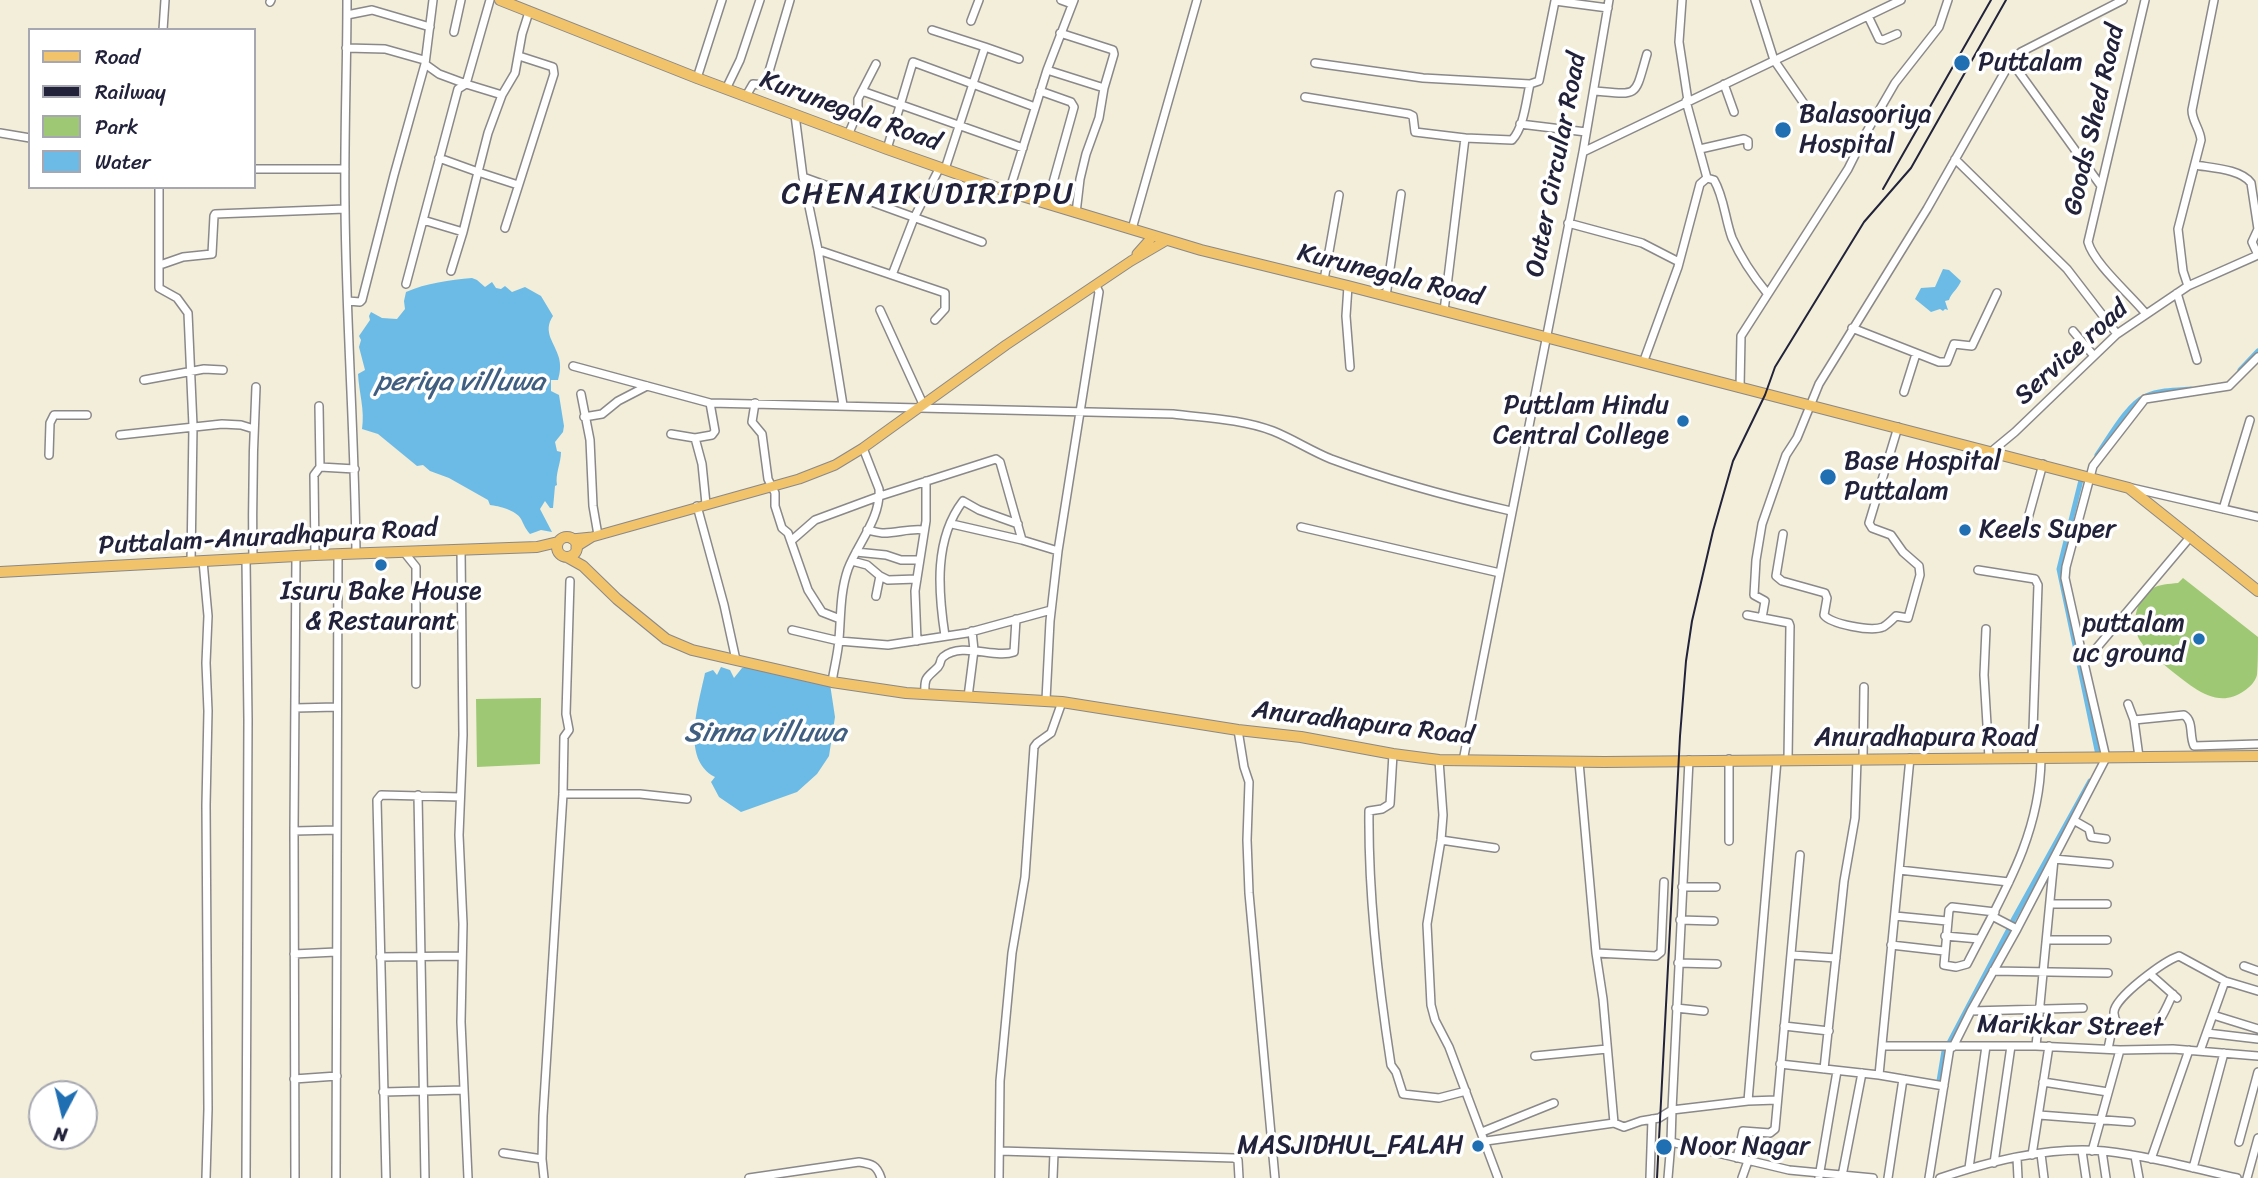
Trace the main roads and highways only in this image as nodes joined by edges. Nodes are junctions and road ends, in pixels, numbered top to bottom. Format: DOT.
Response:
graph roads {
  1 [pos="500,0"];
  2 [pos="1153,236"];
  3 [pos="1167,240"];
  4 [pos="1131,261"];
  5 [pos="558,542"];
  6 [pos="575,545"];
  7 [pos="537,547"];
  8 [pos="563,555"];
  9 [pos="583,566"];
  10 [pos="0,572"];
  11 [pos="2258,592"];
  12 [pos="2258,756"];
  1 -- 2 [label="highway, Kurunegala Road"];
  2 -- 3 [label="highway, Kurunegala Road"];
  2 -- 4 [label="main road"];
  3 -- 4 [label="main road"];
  3 -- 11 [label="highway, Kurunegala Road"];
  4 -- 6 [label="main road"];
  5 -- 6 [label="highway"];
  5 -- 7 [label="highway"];
  5 -- 8 [label="highway"];
  6 -- 8 [label="highway"];
  6 -- 9 [label="highway, Anuradhapura Road"];
  7 -- 8 [label="highway, Anuradhapura Road"];
  7 -- 10 [label="highway, Puttalam-Anuradhapura Road"];
  8 -- 9 [label="highway, Anuradhapura Road"];
  9 -- 12 [label="highway, Anuradhapura Road"];
}
